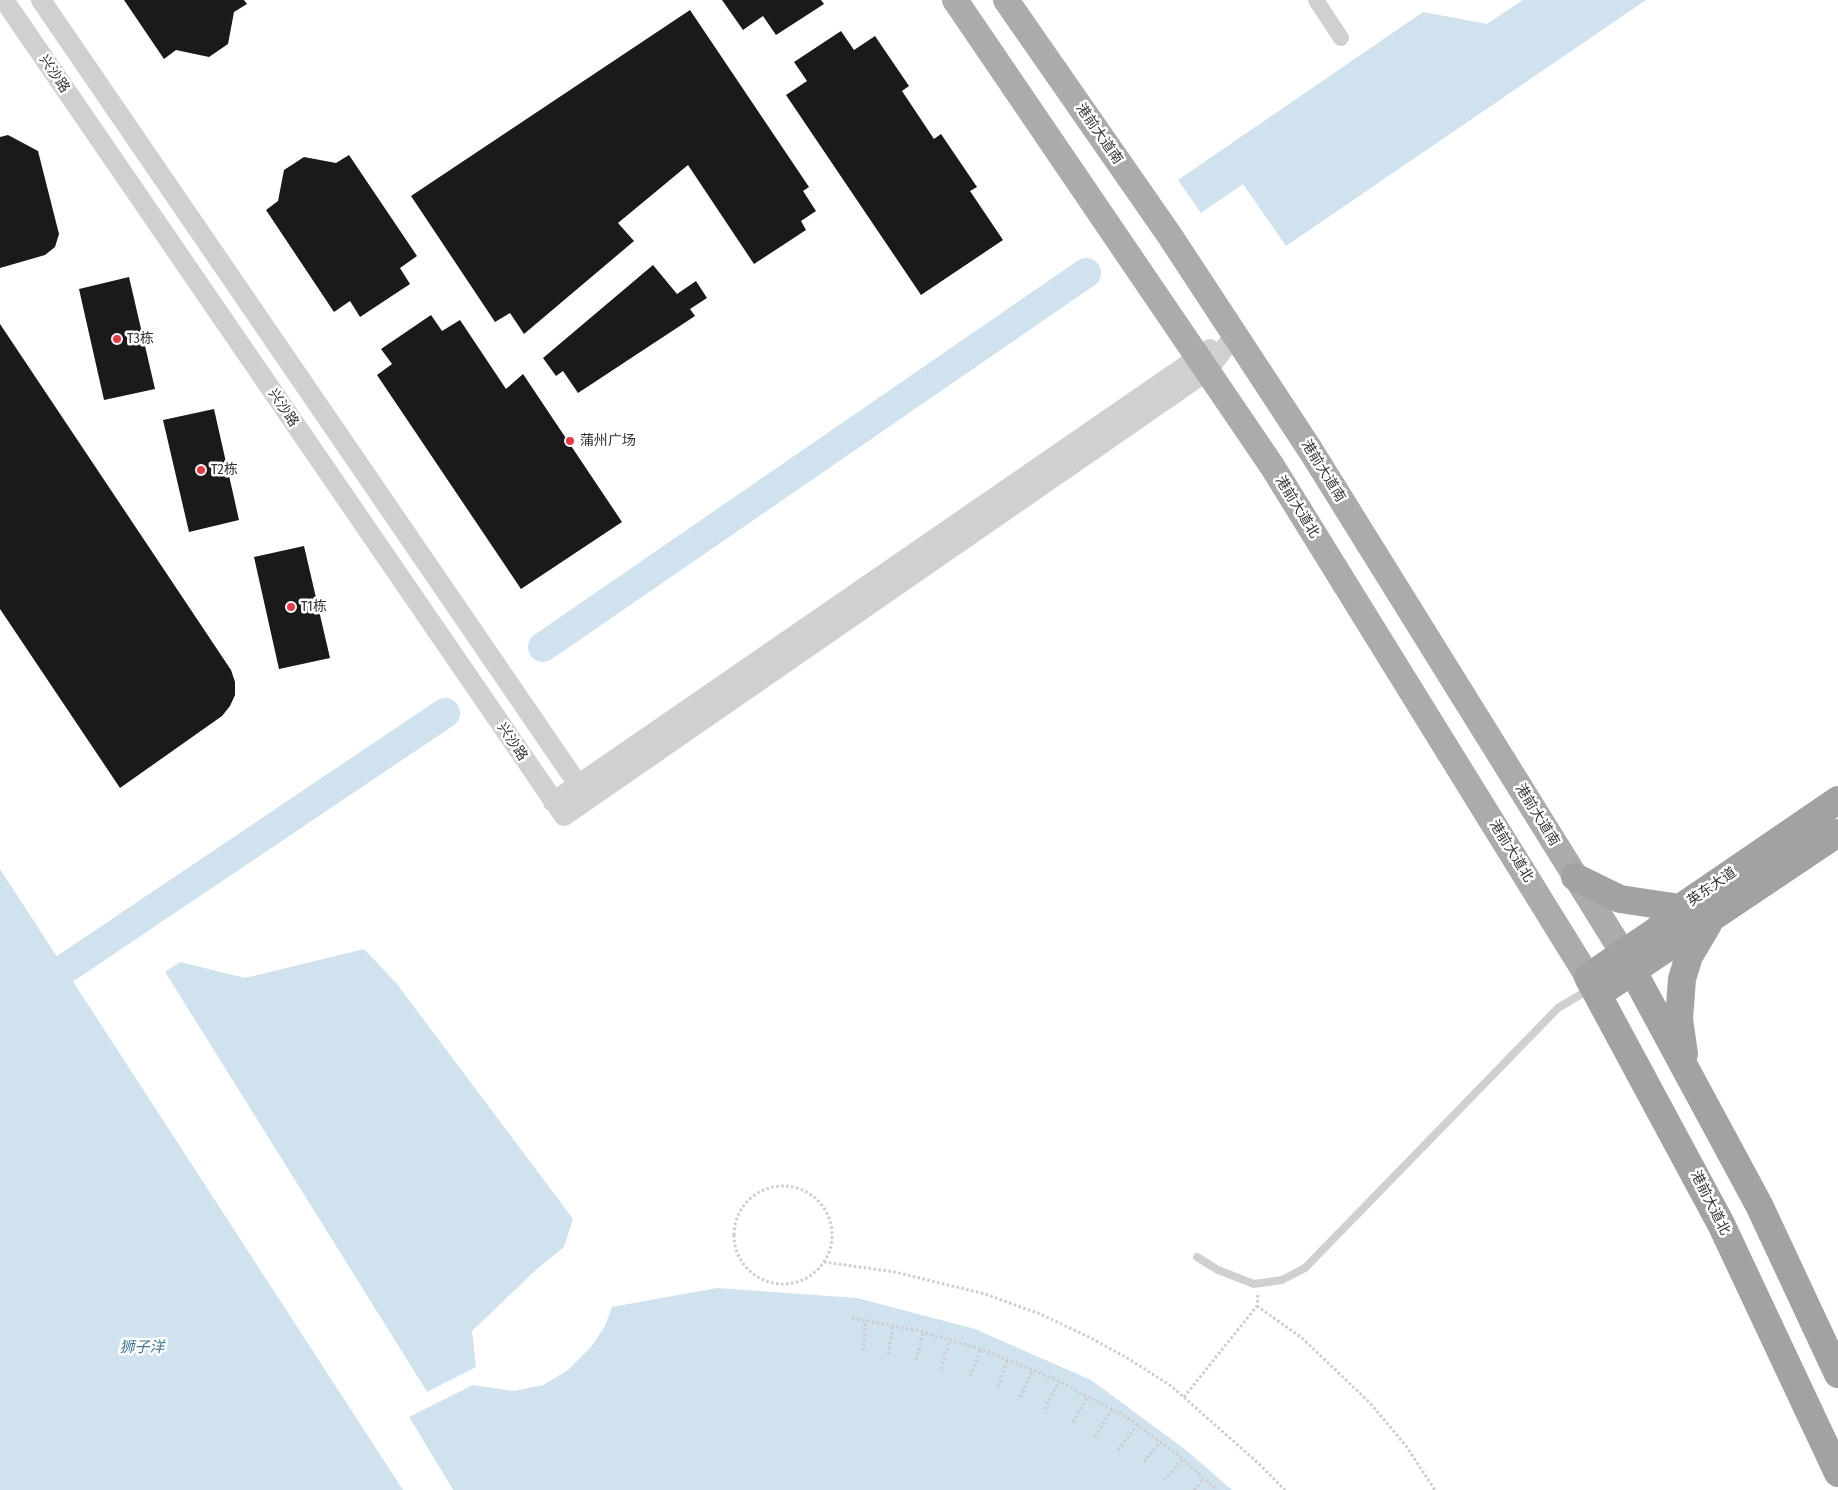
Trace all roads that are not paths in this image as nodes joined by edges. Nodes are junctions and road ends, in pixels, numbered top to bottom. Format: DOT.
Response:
graph roads {
  1 [pos="4,0"];
  2 [pos="40,0"];
  3 [pos="955,0"];
  4 [pos="1006,0"];
  5 [pos="1316,0"];
  6 [pos="1342,38"];
  7 [pos="1234,336"];
  8 [pos="1202,363"];
  9 [pos="583,792"];
  10 [pos="1838,800"];
  11 [pos="1545,828"];
  12 [pos="1838,833"];
  13 [pos="1510,850"];
  14 [pos="1575,877"];
  15 [pos="1680,908"];
  16 [pos="1711,917"];
  17 [pos="1628,962"];
  18 [pos="1593,986"];
  19 [pos="1686,1070"];
  20 [pos="1703,1101"];
  21 [pos="1664,1117"];
  22 [pos="1197,1257"];
  23 [pos="1838,1374"];
  24 [pos="1838,1473"];
  1 -- 9 [label="street, 兴沙路"];
  2 -- 9 [label="street"];
  3 -- 8 [label="main road, 港前大道北"];
  4 -- 7 [label="main road, 港前大道南"];
  5 -- 6 [label="street"];
  7 -- 8 [label="street"];
  7 -- 11 [label="main road, 港前大道南"];
  8 -- 9 [label="street"];
  8 -- 13 [label="main road, 港前大道北"];
  10 -- 15 [label="highway, 英东大道"];
  11 -- 13 [label="main road"];
  11 -- 14 [label="main road, 港前大道南"];
  12 -- 16 [label="highway, 英东大道"];
  13 -- 18 [label="main road, 港前大道北"];
  14 -- 15 [label="highway"];
  14 -- 17 [label="main road, 港前大道南"];
  15 -- 17 [label="highway, 英东大道"];
  16 -- 17 [label="highway, 英东大道"];
  16 -- 19 [label="highway"];
  17 -- 18 [label="highway, 英东大道"];
  17 -- 19 [label="highway"];
  18 -- 21 [label="highway, 港前大道北"];
  18 -- 22 [label="lane"];
  19 -- 20 [label="highway"];
  20 -- 21 [label="highway"];
  20 -- 23 [label="highway"];
  21 -- 24 [label="highway, 港前大道北"];
}
